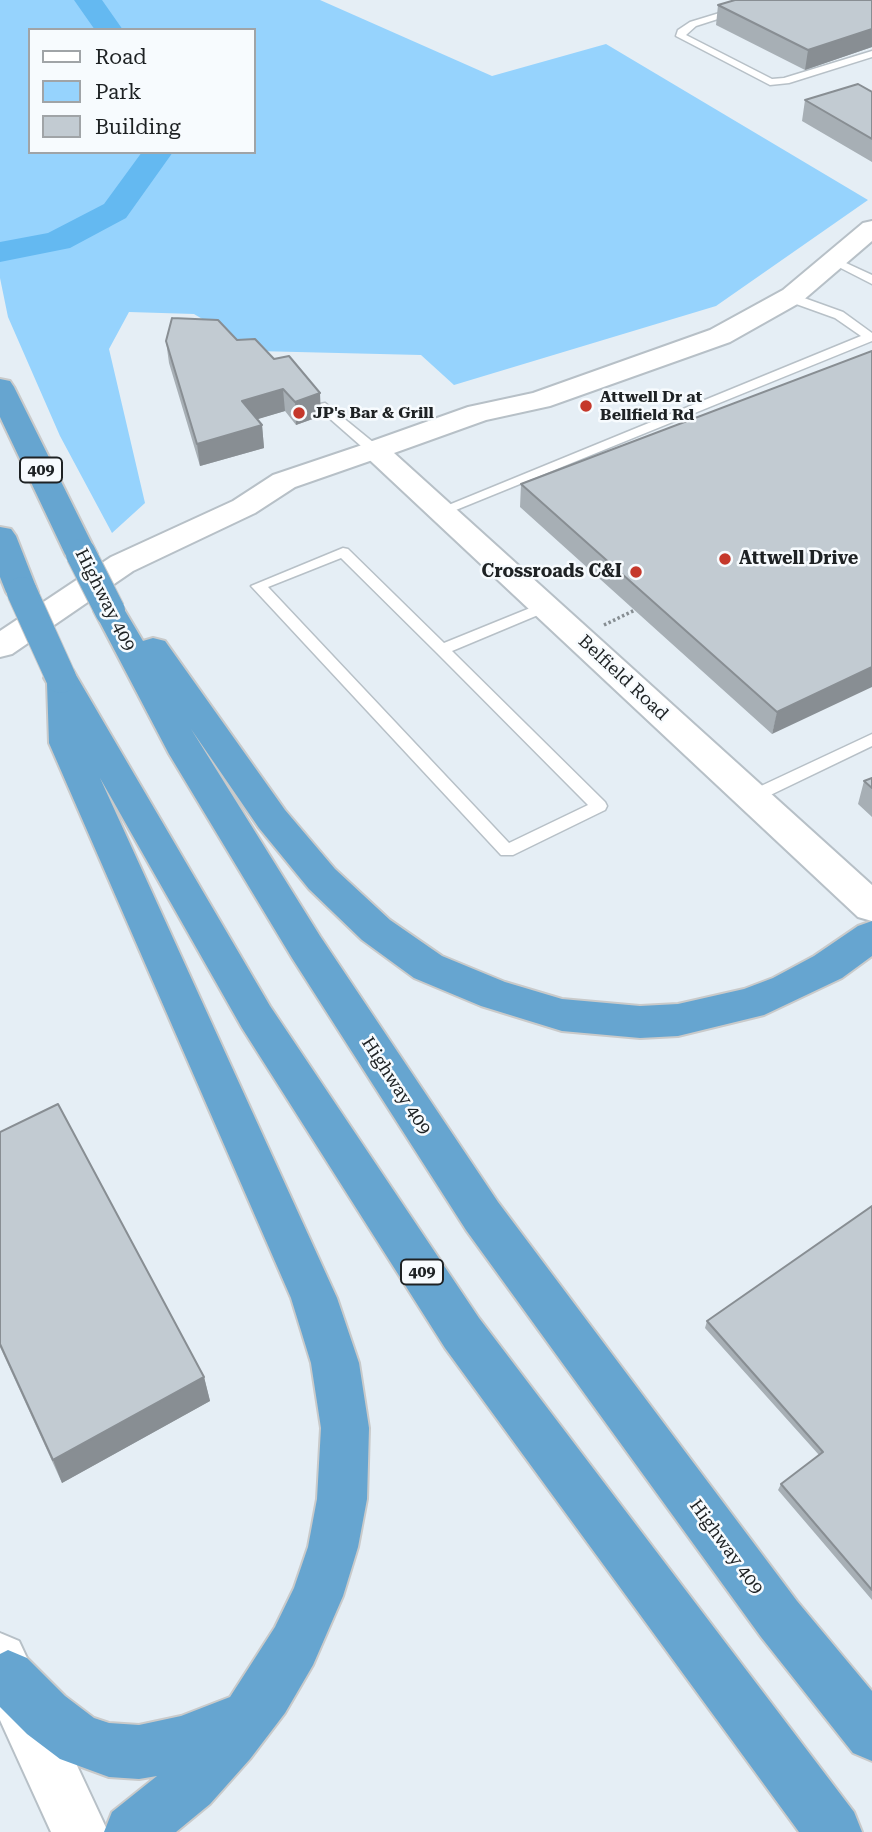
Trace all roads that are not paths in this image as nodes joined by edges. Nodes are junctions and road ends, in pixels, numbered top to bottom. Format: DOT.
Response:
graph roads {
  1 [pos="772,0"];
  2 [pos="872,54"];
  3 [pos="872,228"];
  4 [pos="833,260"];
  5 [pos="872,280"];
  6 [pos="789,297"];
  7 [pos="871,337"];
  8 [pos="0,387"];
  9 [pos="325,407"];
  10 [pos="383,457"];
  11 [pos="440,511"];
  12 [pos="0,536"];
  13 [pos="545,607"];
  14 [pos="110,611"];
  15 [pos="0,646"];
  16 [pos="442,650"];
  17 [pos="61,678"];
  18 [pos="872,739"];
  19 [pos="752,796"];
  20 [pos="872,907"];
  21 [pos="872,936"];
  22 [pos="4,1669"];
  23 [pos="248,1715"];
  24 [pos="872,1734"];
  25 [pos="80,1832"];
  26 [pos="132,1832"];
  27 [pos="834,1832"];
  1 -- 2 [label="lane"];
  3 -- 4 [label="main road"];
  4 -- 5 [label="lane"];
  4 -- 6 [label="main road"];
  6 -- 7 [label="lane"];
  6 -- 10 [label="main road"];
  7 -- 11 [label="lane"];
  8 -- 14 [label="highway, Highway 409 / 409, bridge"];
  9 -- 10 [label="lane"];
  10 -- 11 [label="main road, Belfield Road"];
  10 -- 15 [label="main road"];
  11 -- 13 [label="main road, Belfield Road"];
  12 -- 17 [label="highway, 409, bridge"];
  13 -- 16 [label="lane"];
  13 -- 19 [label="main road, Belfield Road"];
  14 -- 21 [label="highway"];
  14 -- 24 [label="highway, Highway 409 / 409"];
  16 -- 16 [label="lane"];
  17 -- 23 [label="highway"];
  17 -- 27 [label="highway, 409"];
  18 -- 19 [label="lane"];
  19 -- 20 [label="main road, Belfield Road"];
  22 -- 23 [label="highway"];
  22 -- 25 [label="main road"];
  23 -- 26 [label="highway"];
}
